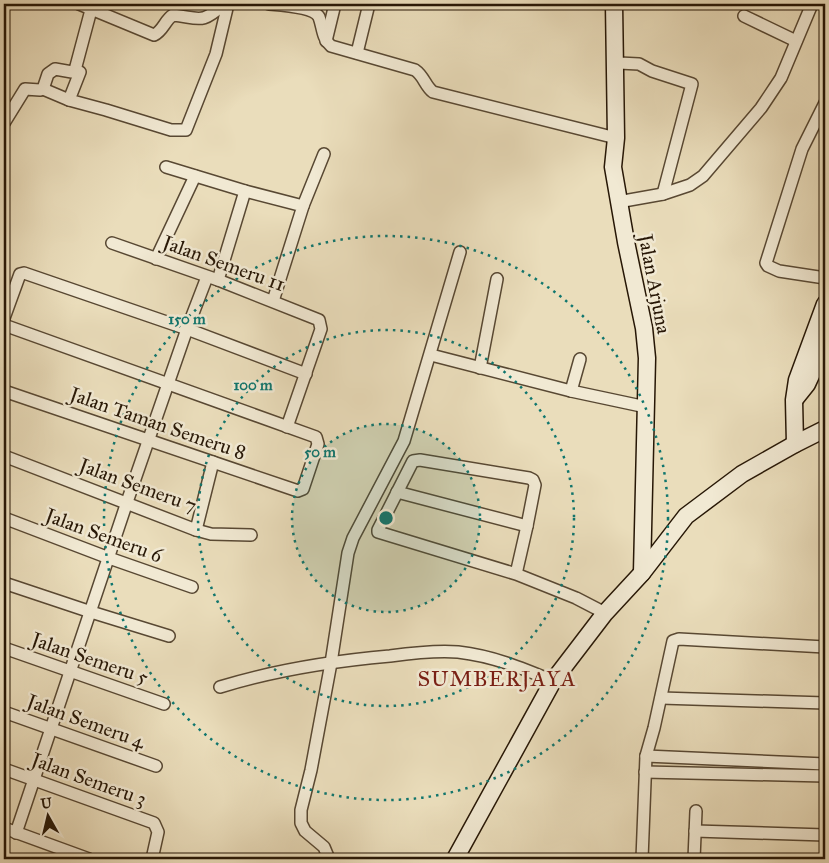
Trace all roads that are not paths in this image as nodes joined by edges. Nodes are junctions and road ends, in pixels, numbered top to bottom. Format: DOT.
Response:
graph roads {
  1 [pos="79,4"];
  2 [pos="224,4"];
  3 [pos="228,4"];
  4 [pos="269,4"];
  5 [pos="335,4"];
  6 [pos="369,4"];
  7 [pos="614,4"];
  8 [pos="812,4"];
  9 [pos="91,10"];
  10 [pos="744,16"];
  11 [pos="326,41"];
  12 [pos="796,41"];
  13 [pos="357,53"];
  14 [pos="614,61"];
  15 [pos="75,70"];
  16 [pos="43,89"];
  17 [pos="69,100"];
  18 [pos="825,103"];
  19 [pos="4,124"];
  20 [pos="616,138"];
  21 [pos="324,154"];
  22 [pos="166,167"];
  23 [pos="195,176"];
  24 [pos="245,191"];
  25 [pos="663,194"];
  26 [pos="618,202"];
  27 [pos="303,206"];
  28 [pos="112,243"];
  29 [pos="460,252"];
  30 [pos="156,259"];
  31 [pos="212,278"];
  32 [pos="825,278"];
  33 [pos="497,279"];
  34 [pos="273,301"];
  35 [pos="825,304"];
  36 [pos="4,318"];
  37 [pos="4,325"];
  38 [pos="187,329"];
  39 [pos="825,345"];
  40 [pos="431,355"];
  41 [pos="580,359"];
  42 [pos="480,368"];
  43 [pos="306,374"];
  44 [pos="168,384"];
  45 [pos="4,391"];
  46 [pos="572,391"];
  47 [pos="794,400"];
  48 [pos="646,407"];
  49 [pos="287,427"];
  50 [pos="825,429"];
  51 [pos="149,439"];
  52 [pos="795,444"];
  53 [pos="4,456"];
  54 [pos="213,462"];
  55 [pos="397,492"];
  56 [pos="127,502"];
  57 [pos="4,518"];
  58 [pos="527,526"];
  59 [pos="196,530"];
  60 [pos="252,535"];
  61 [pos="109,558"];
  62 [pos="642,573"];
  63 [pos="516,574"];
  64 [pos="4,583"];
  65 [pos="192,587"];
  66 [pos="91,612"];
  67 [pos="605,613"];
  68 [pos="169,636"];
  69 [pos="825,647"];
  70 [pos="4,648"];
  71 [pos="331,663"];
  72 [pos="70,671"];
  73 [pos="553,682"];
  74 [pos="220,687"];
  75 [pos="661,698"];
  76 [pos="825,703"];
  77 [pos="164,704"];
  78 [pos="4,712"];
  79 [pos="51,728"];
  80 [pos="646,756"];
  81 [pos="825,764"];
  82 [pos="156,766"];
  83 [pos="4,769"];
  84 [pos="645,772"];
  85 [pos="825,776"];
  86 [pos="34,779"];
  87 [pos="696,811"];
  88 [pos="4,828"];
  89 [pos="696,831"];
  90 [pos="16,833"];
  91 [pos="825,835"];
  92 [pos="89,859"];
  93 [pos="152,859"];
  94 [pos="329,859"];
  95 [pos="455,859"];
  96 [pos="642,859"];
  97 [pos="694,859"];
  1 -- 9 [label="street"];
  2 -- 9 [label="street"];
  3 -- 17 [label="street"];
  4 -- 11 [label="street"];
  5 -- 11 [label="street"];
  6 -- 13 [label="street"];
  7 -- 14 [label="street, Jalan Arjuna"];
  8 -- 12 [label="street"];
  9 -- 15 [label="street"];
  10 -- 12 [label="street"];
  11 -- 13 [label="street"];
  12 -- 25 [label="street"];
  13 -- 20 [label="street"];
  14 -- 20 [label="street, Jalan Arjuna"];
  14 -- 25 [label="street"];
  15 -- 16 [label="street"];
  15 -- 17 [label="street"];
  16 -- 17 [label="street"];
  16 -- 19 [label="street"];
  18 -- 32 [label="street"];
  20 -- 26 [label="street, Jalan Arjuna"];
  21 -- 27 [label="street"];
  22 -- 23 [label="street"];
  23 -- 24 [label="street"];
  23 -- 30 [label="street"];
  24 -- 27 [label="street"];
  24 -- 31 [label="street"];
  25 -- 26 [label="street"];
  26 -- 48 [label="street, Jalan Arjuna"];
  27 -- 34 [label="street"];
  28 -- 30 [label="street, Jalan Semeru 11"];
  29 -- 40 [label="street"];
  30 -- 31 [label="street, Jalan Semeru 11"];
  31 -- 34 [label="street, Jalan Semeru 11"];
  31 -- 38 [label="street"];
  33 -- 42 [label="street"];
  34 -- 43 [label="street, Jalan Semeru 11"];
  35 -- 47 [label="street"];
  36 -- 38 [label="street"];
  37 -- 44 [label="street"];
  38 -- 43 [label="street"];
  38 -- 44 [label="street"];
  39 -- 47 [label="street"];
  40 -- 42 [label="street"];
  40 -- 71 [label="street"];
  41 -- 46 [label="street"];
  42 -- 46 [label="street"];
  43 -- 49 [label="street"];
  44 -- 49 [label="street"];
  44 -- 51 [label="street"];
  45 -- 51 [label="street, Jalan Taman Semeru 8"];
  46 -- 48 [label="street"];
  47 -- 52 [label="street"];
  48 -- 62 [label="street, Jalan Arjuna"];
  49 -- 54 [label="street, Jalan Taman Semeru 8"];
  50 -- 52 [label="street"];
  51 -- 54 [label="street, Jalan Taman Semeru 8"];
  51 -- 56 [label="street"];
  52 -- 62 [label="street"];
  53 -- 56 [label="street, Jalan Semeru 7"];
  54 -- 59 [label="street, Jalan Semeru 7"];
  55 -- 58 [label="street"];
  55 -- 58 [label="street"];
  55 -- 63 [label="street"];
  56 -- 59 [label="street, Jalan Semeru 7"];
  56 -- 61 [label="street"];
  57 -- 61 [label="street, Jalan Semeru 6"];
  58 -- 63 [label="street"];
  59 -- 60 [label="street"];
  61 -- 65 [label="street, Jalan Semeru 6"];
  61 -- 66 [label="street"];
  62 -- 67 [label="street"];
  63 -- 67 [label="street"];
  64 -- 66 [label="street"];
  66 -- 68 [label="street"];
  66 -- 72 [label="street"];
  67 -- 73 [label="street"];
  69 -- 75 [label="street"];
  70 -- 72 [label="street, Jalan Semeru 5"];
  71 -- 73 [label="street"];
  71 -- 74 [label="street"];
  71 -- 94 [label="street"];
  72 -- 77 [label="street, Jalan Semeru 5"];
  72 -- 79 [label="street"];
  73 -- 95 [label="street"];
  75 -- 76 [label="street"];
  75 -- 80 [label="street"];
  78 -- 79 [label="street, Jalan Semeru 4"];
  79 -- 82 [label="street, Jalan Semeru 4"];
  79 -- 86 [label="street"];
  80 -- 81 [label="street"];
  80 -- 84 [label="street"];
  83 -- 86 [label="street, Jalan Semeru 3"];
  84 -- 85 [label="street"];
  84 -- 96 [label="street"];
  86 -- 90 [label="street"];
  86 -- 93 [label="street, Jalan Semeru 3"];
  87 -- 89 [label="street"];
  88 -- 90 [label="street"];
  89 -- 91 [label="street"];
  89 -- 97 [label="street"];
  90 -- 92 [label="street"];
}
